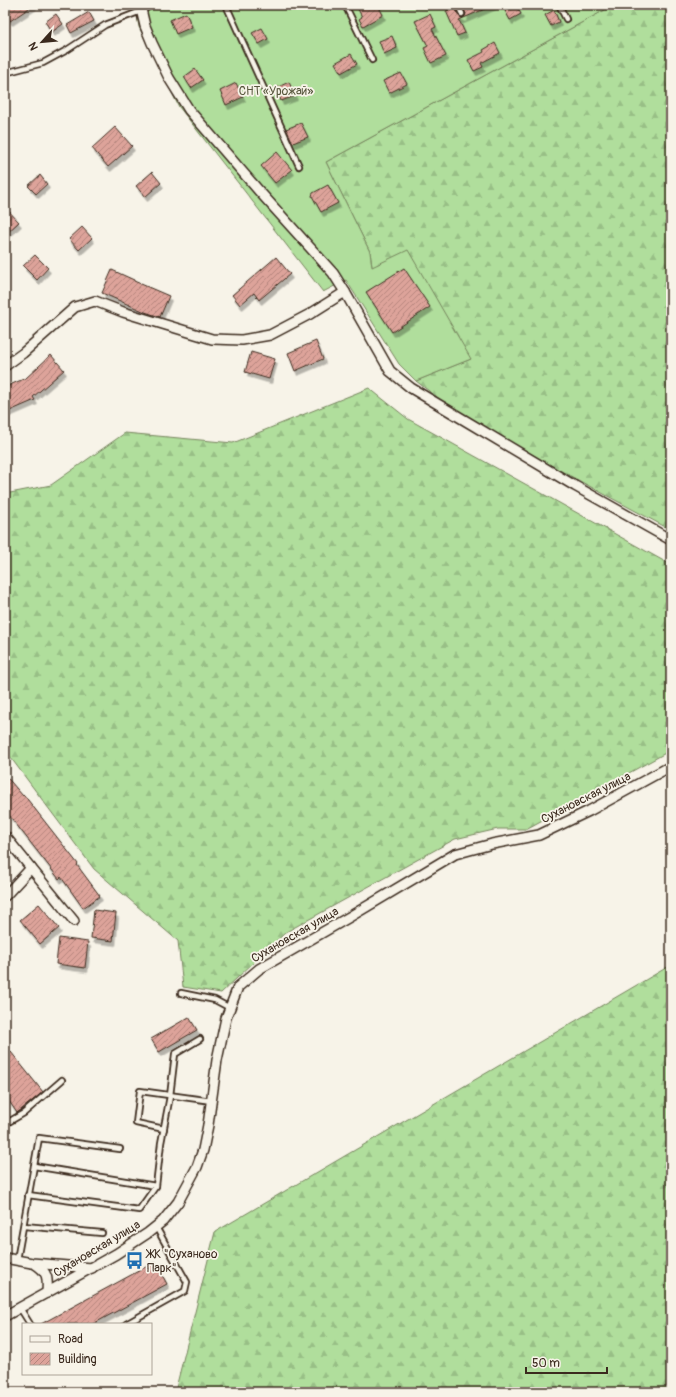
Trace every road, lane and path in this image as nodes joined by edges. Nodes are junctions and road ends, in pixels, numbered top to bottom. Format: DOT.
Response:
graph roads {
  1 [pos="152,5"];
  2 [pos="226,5"];
  3 [pos="345,5"];
  4 [pos="458,5"];
  5 [pos="559,5"];
  6 [pos="140,8"];
  7 [pos="462,14"];
  8 [pos="566,19"];
  9 [pos="372,60"];
  10 [pos="5,74"];
  11 [pos="299,166"];
  12 [pos="345,292"];
  13 [pos="5,366"];
  14 [pos="671,540"];
  15 [pos="671,766"];
  16 [pos="5,836"];
  17 [pos="32,868"];
  18 [pos="5,896"];
  19 [pos="74,920"];
  20 [pos="181,993"];
  21 [pos="230,1008"];
  22 [pos="200,1039"];
  23 [pos="62,1080"];
  24 [pos="170,1096"];
  25 [pos="212,1101"];
  26 [pos="5,1124"];
  27 [pos="164,1129"];
  28 [pos="120,1149"];
  29 [pos="34,1166"];
  30 [pos="156,1186"];
  31 [pos="28,1195"];
  32 [pos="24,1226"];
  33 [pos="156,1227"];
  34 [pos="102,1233"];
  35 [pos="5,1258"];
  36 [pos="17,1260"];
  37 [pos="32,1263"];
  38 [pos="92,1268"];
  39 [pos="47,1293"];
  40 [pos="11,1311"];
  41 [pos="29,1323"];
  42 [pos="128,1323"];
  1 -- 6 [label="lane"];
  2 -- 11 [label="lane"];
  3 -- 9 [label="lane"];
  4 -- 7 [label="lane"];
  5 -- 8 [label="lane"];
  6 -- 10 [label="lane"];
  6 -- 12 [label="street"];
  12 -- 13 [label="street"];
  12 -- 14 [label="street"];
  15 -- 21 [label="street, Сухановская улица"];
  16 -- 17 [label="street"];
  17 -- 18 [label="street"];
  17 -- 19 [label="street"];
  20 -- 21 [label="lane"];
  21 -- 25 [label="street, Сухановская улица"];
  22 -- 24 [label="lane"];
  23 -- 26 [label="lane"];
  24 -- 25 [label="lane"];
  24 -- 27 [label="lane"];
  24 -- 27 [label="lane"];
  25 -- 33 [label="street, Сухановская улица"];
  27 -- 30 [label="lane"];
  28 -- 29 [label="lane"];
  29 -- 30 [label="lane"];
  29 -- 31 [label="lane"];
  30 -- 31 [label="lane"];
  31 -- 32 [label="lane"];
  32 -- 34 [label="lane"];
  32 -- 36 [label="lane"];
  33 -- 38 [label="street, Сухановская улица"];
  33 -- 42 [label="lane"];
  35 -- 36 [label="street"];
  36 -- 37 [label="street"];
  37 -- 38 [label="street"];
  37 -- 39 [label="street"];
  38 -- 39 [label="street, Сухановская улица"];
  39 -- 40 [label="street, Сухановская улица"];
  40 -- 41 [label="lane"];
}
